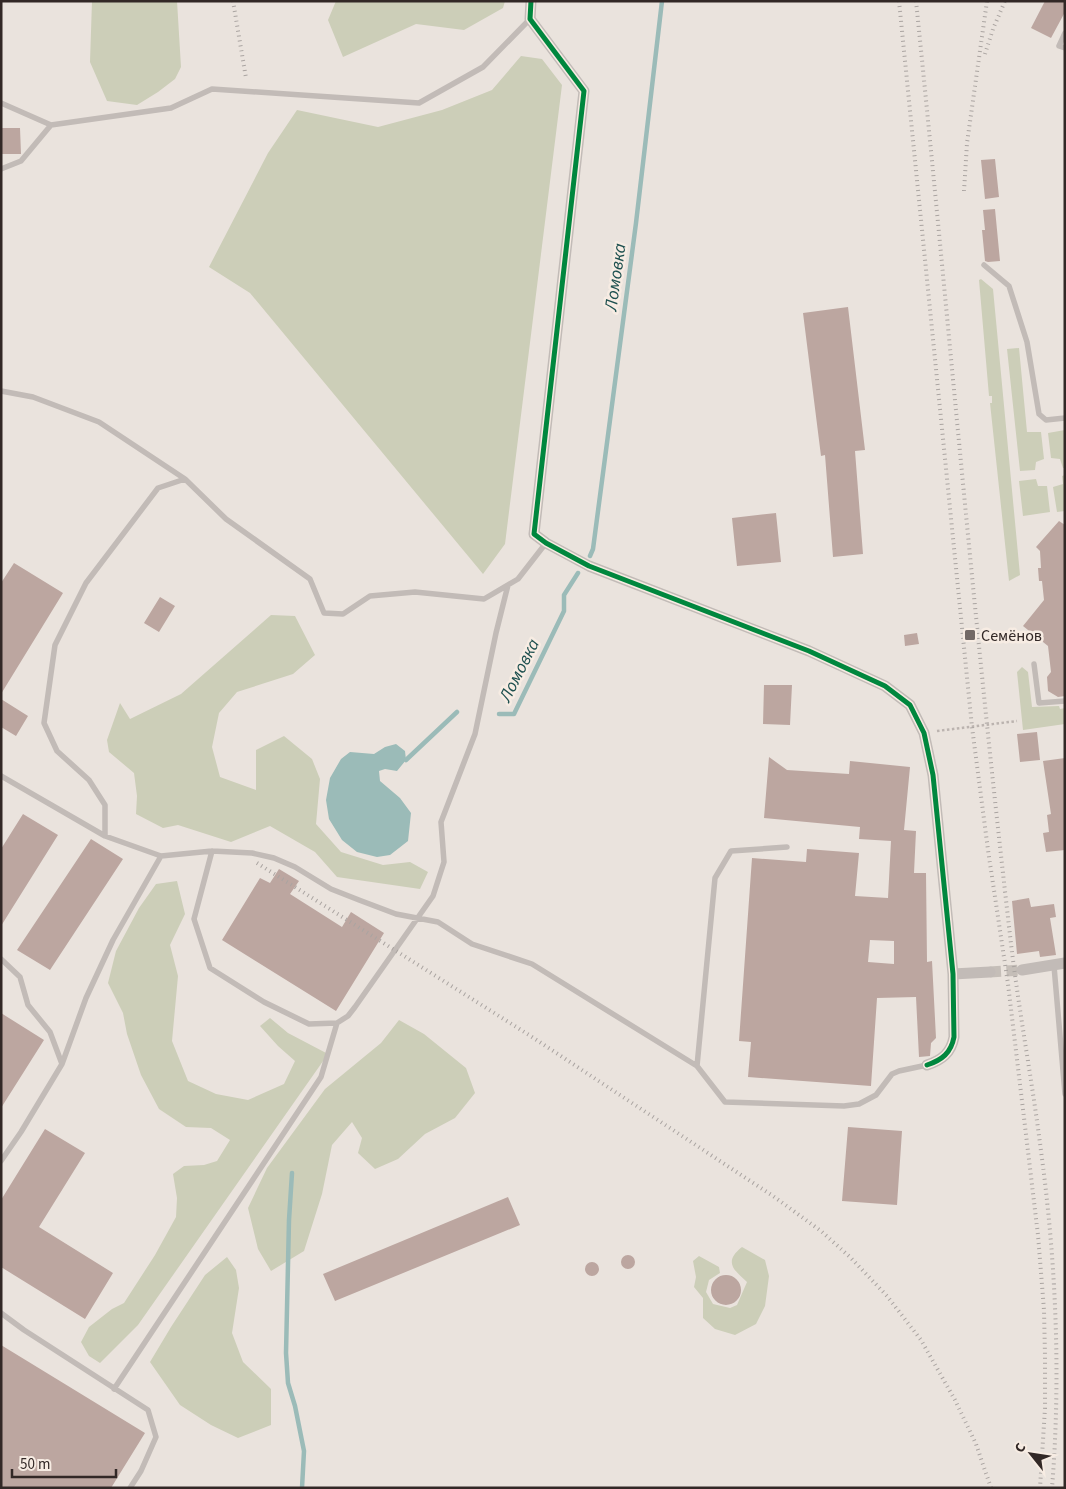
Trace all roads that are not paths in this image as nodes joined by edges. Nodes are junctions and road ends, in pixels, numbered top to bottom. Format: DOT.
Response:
graph roads {
  1 [pos="532,1"];
  2 [pos="530,20"];
  3 [pos="1065,33"];
  4 [pos="1065,48"];
  5 [pos="1,103"];
  6 [pos="50,126"];
  7 [pos="1,169"];
  8 [pos="984,265"];
  9 [pos="1,391"];
  10 [pos="1065,418"];
  11 [pos="185,479"];
  12 [pos="546,543"];
  13 [pos="508,585"];
  14 [pos="1034,664"];
  15 [pos="1065,701"];
  16 [pos="1,776"];
  17 [pos="105,836"];
  18 [pos="787,847"];
  19 [pos="212,851"];
  20 [pos="161,856"];
  21 [pos="417,919"];
  22 [pos="1,959"];
  23 [pos="1060,964"];
  24 [pos="1022,970"];
  25 [pos="990,972"];
  26 [pos="953,974"];
  27 [pos="337,1023"];
  28 [pos="62,1064"];
  29 [pos="927,1065"];
  30 [pos="697,1066"];
  31 [pos="1065,1094"];
  32 [pos="1,1161"];
  33 [pos="1,1313"];
  34 [pos="114,1389"];
  35 [pos="130,1488"];
  1 -- 2 [label="street"];
  2 -- 6 [label="lane"];
  2 -- 12 [label="street"];
  3 -- 4 [label="lane"];
  5 -- 6 [label="lane"];
  6 -- 7 [label="lane"];
  8 -- 10 [label="lane"];
  9 -- 11 [label="lane"];
  11 -- 13 [label="lane"];
  11 -- 17 [label="lane"];
  12 -- 13 [label="lane"];
  12 -- 26 [label="street"];
  13 -- 21 [label="lane"];
  14 -- 15 [label="lane"];
  16 -- 17 [label="lane"];
  17 -- 20 [label="lane"];
  18 -- 30 [label="lane"];
  19 -- 20 [label="lane"];
  19 -- 21 [label="lane"];
  19 -- 27 [label="lane"];
  20 -- 28 [label="lane"];
  21 -- 27 [label="lane"];
  21 -- 30 [label="lane"];
  22 -- 28 [label="lane"];
  23 -- 24 [label="street"];
  23 -- 31 [label="lane"];
  25 -- 26 [label="street"];
  26 -- 29 [label="street"];
  27 -- 34 [label="lane"];
  28 -- 32 [label="lane"];
  29 -- 30 [label="lane"];
  33 -- 34 [label="lane"];
  34 -- 35 [label="lane"];
}
